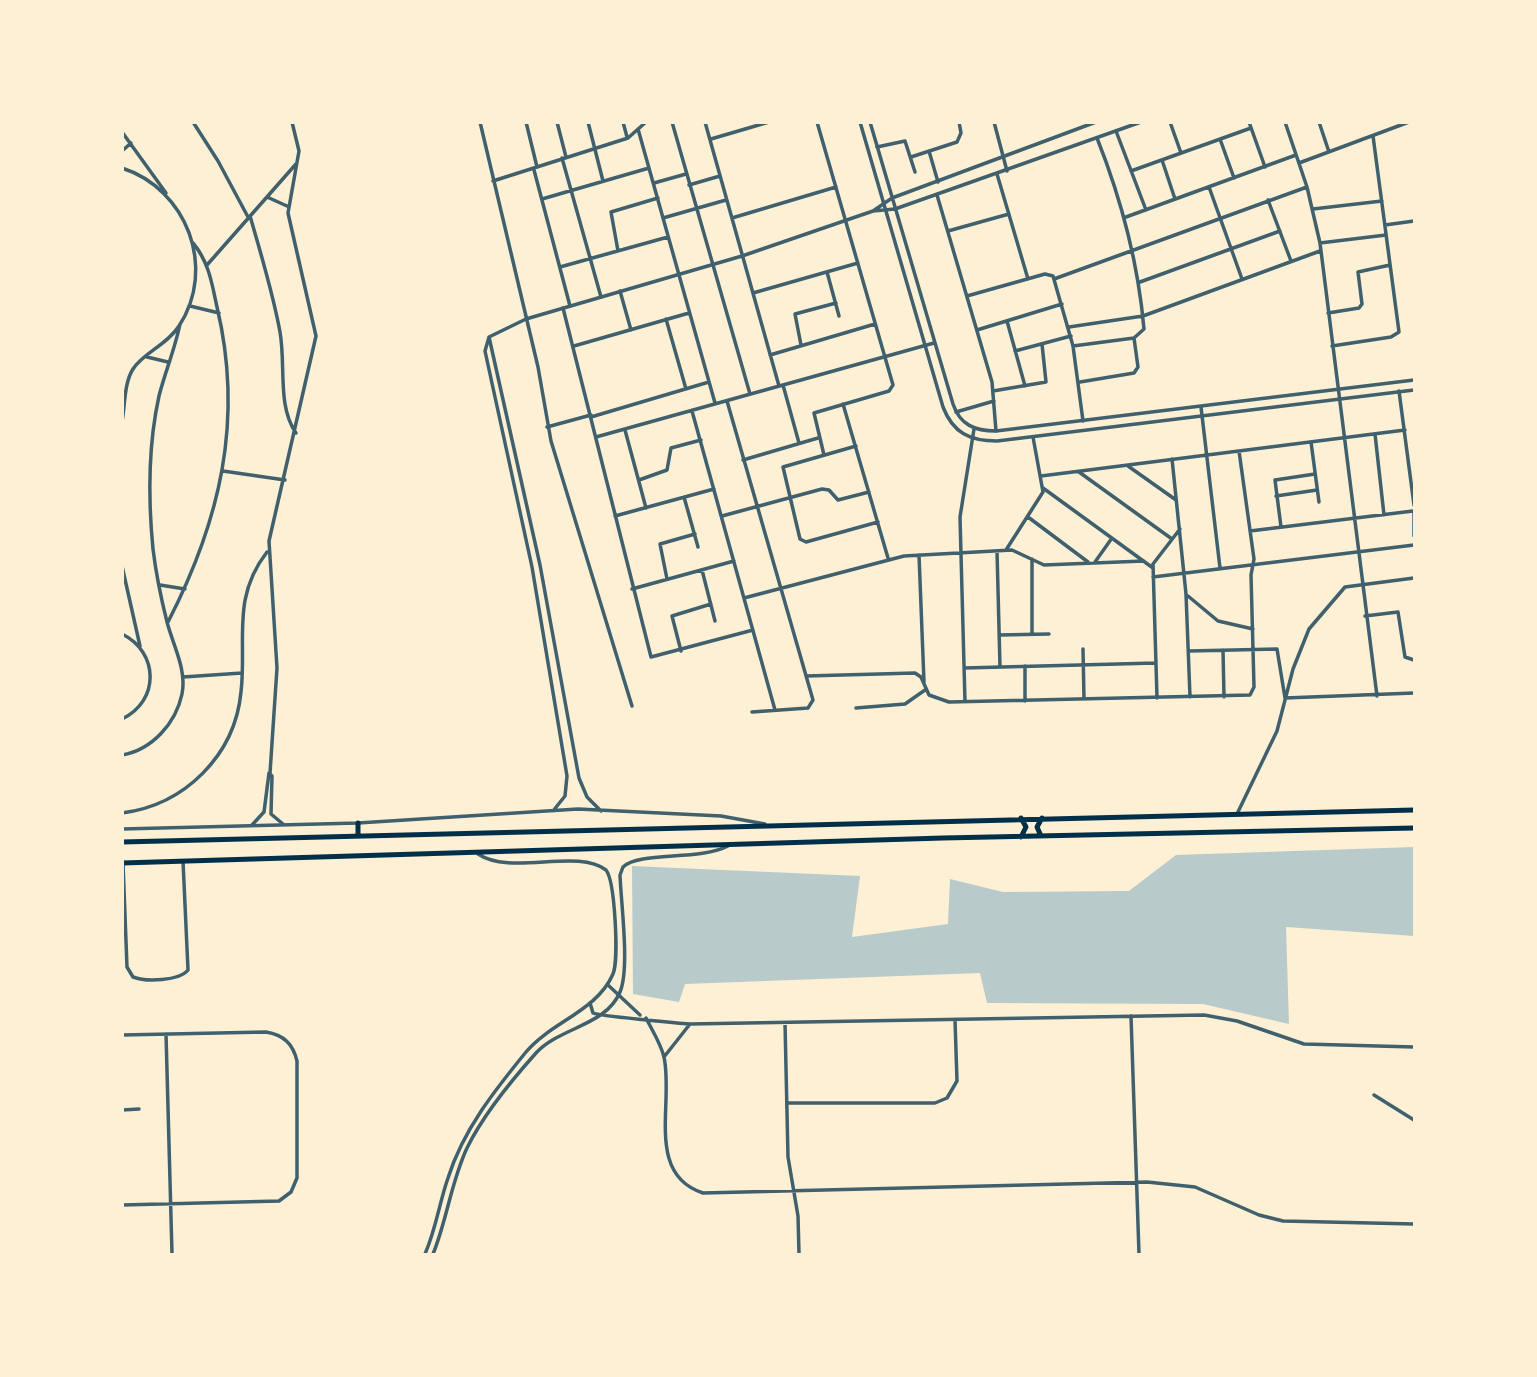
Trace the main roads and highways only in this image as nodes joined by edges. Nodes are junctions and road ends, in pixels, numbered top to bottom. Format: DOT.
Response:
graph roads {
  1 [pos="1415,810"];
  2 [pos="1021,818"];
  3 [pos="1042,818"];
  4 [pos="358,823"];
  5 [pos="1415,828"];
  6 [pos="358,836"];
  7 [pos="1041,836"];
  8 [pos="1021,837"];
  9 [pos="122,842"];
  10 [pos="123,863"];
  1 -- 3 [label="highway"];
  2 -- 3 [label="highway"];
  2 -- 6 [label="highway"];
  2 -- 8 [label="highway"];
  3 -- 7 [label="highway"];
  4 -- 6 [label="highway"];
  5 -- 7 [label="highway"];
  6 -- 9 [label="highway"];
  7 -- 8 [label="highway"];
  8 -- 10 [label="highway"];
}
